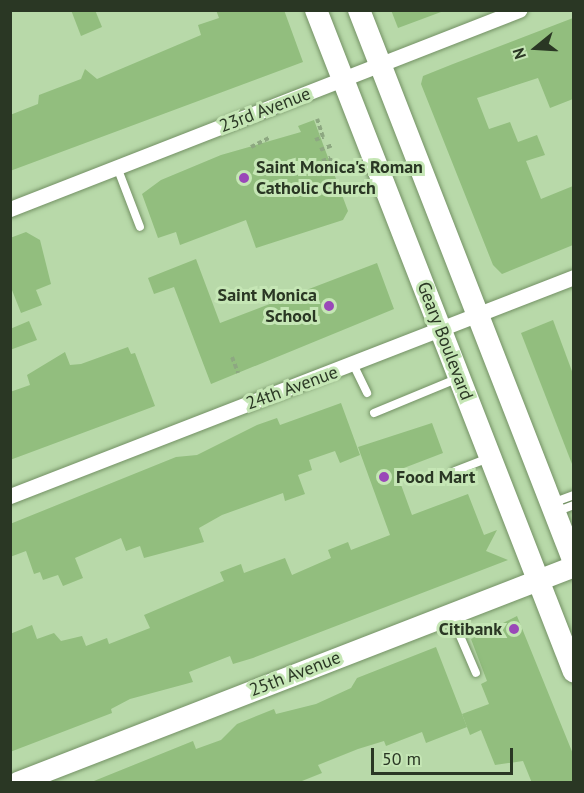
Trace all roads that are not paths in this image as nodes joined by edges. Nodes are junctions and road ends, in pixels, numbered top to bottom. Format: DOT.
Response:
graph roads {
  1 [pos="316,10"];
  2 [pos="359,10"];
  3 [pos="519,10"];
  4 [pos="380,65"];
  5 [pos="343,79"];
  6 [pos="117,167"];
  7 [pos="10,209"];
  8 [pos="140,227"];
  9 [pos="572,282"];
  10 [pos="477,315"];
  11 [pos="440,329"];
  12 [pos="354,366"];
  13 [pos="459,377"];
  14 [pos="367,393"];
  15 [pos="374,413"];
  16 [pos="490,457"];
  17 [pos="455,471"];
  18 [pos="573,495"];
  19 [pos="10,496"];
  20 [pos="560,507"];
  21 [pos="573,564"];
  22 [pos="537,580"];
  23 [pos="451,613"];
  24 [pos="573,672"];
  25 [pos="476,673"];
  26 [pos="17,783"];
  1 -- 5 [label="main road, Geary Boulevard"];
  2 -- 4 [label="main road"];
  3 -- 4 [label="street, 23rd Avenue"];
  4 -- 5 [label="street, 23rd Avenue"];
  4 -- 10 [label="main road"];
  5 -- 6 [label="street, 23rd Avenue"];
  5 -- 11 [label="main road, Geary Boulevard"];
  6 -- 7 [label="street, 23rd Avenue"];
  6 -- 8 [label="lane"];
  9 -- 10 [label="street, 24th Avenue"];
  10 -- 11 [label="street, 24th Avenue"];
  10 -- 20 [label="main road"];
  11 -- 12 [label="street, 24th Avenue"];
  11 -- 13 [label="main road, Geary Boulevard"];
  12 -- 14 [label="lane"];
  12 -- 19 [label="street, 24th Avenue"];
  13 -- 15 [label="lane"];
  13 -- 16 [label="main road, Geary Boulevard"];
  16 -- 17 [label="lane"];
  16 -- 22 [label="main road, Geary Boulevard"];
  18 -- 20 [label="lane"];
  20 -- 21 [label="main road"];
  21 -- 22 [label="main road, 25th Avenue"];
  22 -- 23 [label="main road, 25th Avenue"];
  22 -- 24 [label="main road, Geary Boulevard"];
  23 -- 25 [label="lane"];
  23 -- 26 [label="main road, 25th Avenue"];
}
